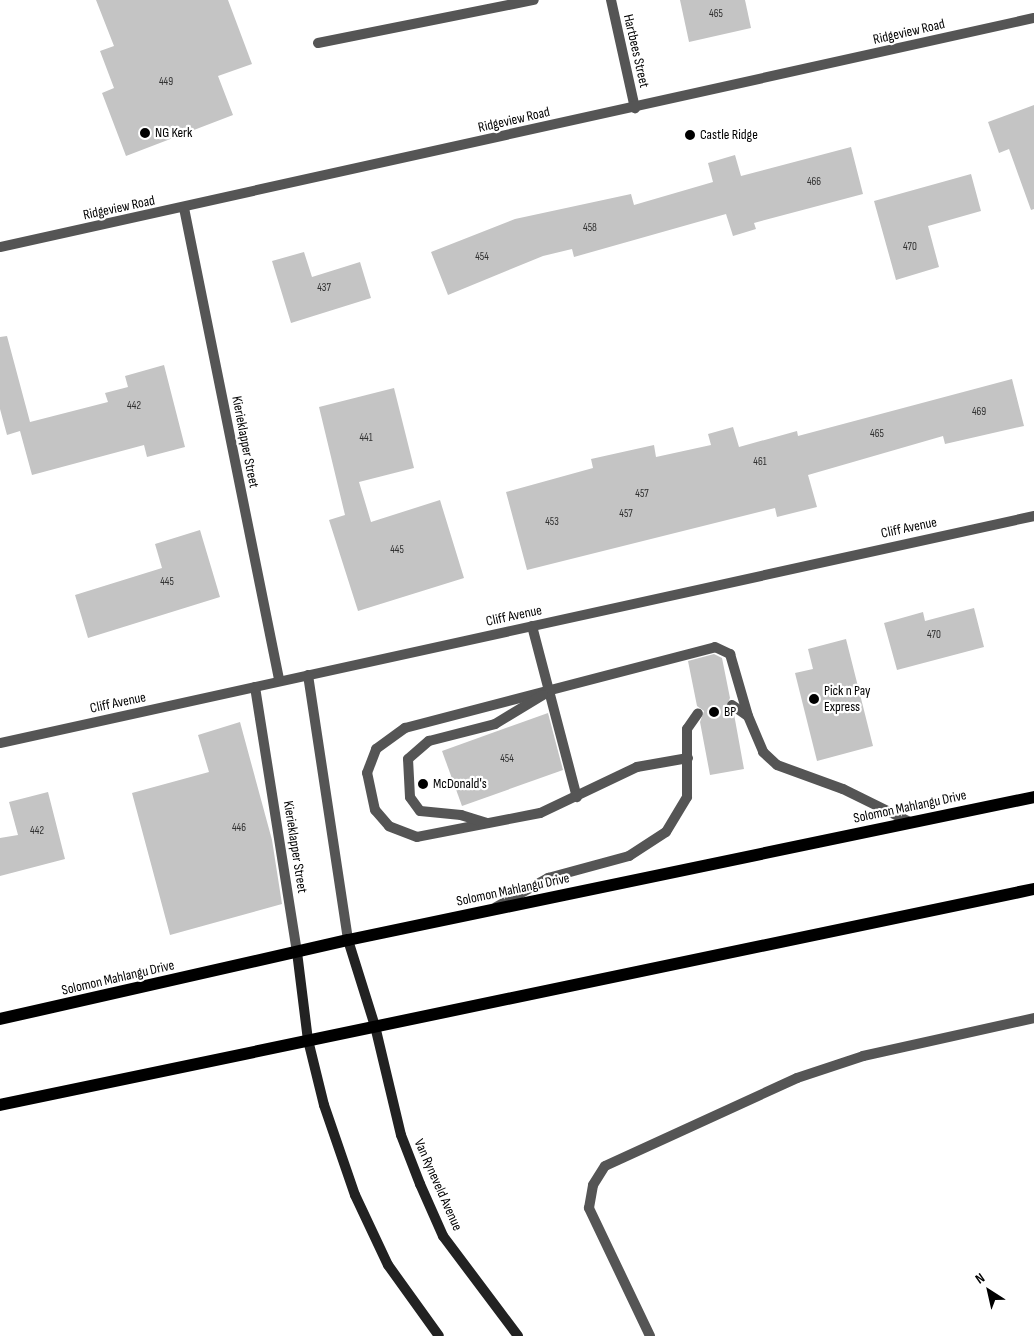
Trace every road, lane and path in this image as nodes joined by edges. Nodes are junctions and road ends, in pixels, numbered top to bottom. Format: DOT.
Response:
graph roads {
  1 [pos="534,0"];
  2 [pos="611,0"];
  3 [pos="1034,18"];
  4 [pos="318,43"];
  5 [pos="635,108"];
  6 [pos="184,208"];
  7 [pos="0,247"];
  8 [pos="1034,516"];
  9 [pos="532,626"];
  10 [pos="308,675"];
  11 [pos="279,681"];
  12 [pos="255,687"];
  13 [pos="547,691"];
  14 [pos="732,705"];
  15 [pos="698,713"];
  16 [pos="748,716"];
  17 [pos="0,743"];
  18 [pos="688,758"];
  19 [pos="577,797"];
  20 [pos="1034,797"];
  21 [pos="911,822"];
  22 [pos="490,824"];
  23 [pos="1034,888"];
  24 [pos="493,909"];
  25 [pos="348,940"];
  26 [pos="298,952"];
  27 [pos="1034,1018"];
  28 [pos="0,1019"];
  29 [pos="375,1026"];
  30 [pos="308,1040"];
  31 [pos="0,1105"];
  32 [pos="439,1336"];
  33 [pos="518,1336"];
  34 [pos="650,1336"];
  1 -- 4 [label="street"];
  2 -- 5 [label="street, Hartbees Street"];
  3 -- 5 [label="street, Ridgeview Road"];
  5 -- 6 [label="street, Ridgeview Road"];
  6 -- 7 [label="street, Ridgeview Road"];
  6 -- 11 [label="street, Kierieklapper Street"];
  8 -- 9 [label="street, Cliff Avenue"];
  9 -- 10 [label="street, Cliff Avenue"];
  9 -- 13 [label="street"];
  10 -- 11 [label="street, Cliff Avenue"];
  10 -- 25 [label="street"];
  11 -- 12 [label="street, Cliff Avenue"];
  12 -- 17 [label="street, Cliff Avenue"];
  12 -- 26 [label="street, Kierieklapper Street"];
  13 -- 16 [label="street"];
  13 -- 19 [label="street"];
  13 -- 22 [label="street"];
  13 -- 22 [label="street"];
  14 -- 16 [label="street"];
  15 -- 18 [label="street"];
  16 -- 21 [label="street"];
  18 -- 19 [label="street"];
  18 -- 24 [label="street"];
  19 -- 22 [label="street"];
  20 -- 21 [label="main road, Solomon Mahlangu Drive"];
  21 -- 24 [label="main road, Solomon Mahlangu Drive"];
  23 -- 29 [label="main road"];
  24 -- 25 [label="main road, Solomon Mahlangu Drive"];
  25 -- 26 [label="main road, Solomon Mahlangu Drive"];
  25 -- 29 [label="main road, Van Ryneveld Avenue"];
  26 -- 28 [label="main road, Solomon Mahlangu Drive"];
  26 -- 30 [label="main road"];
  27 -- 34 [label="street"];
  29 -- 30 [label="main road"];
  29 -- 33 [label="main road, Van Ryneveld Avenue"];
  30 -- 31 [label="main road"];
  30 -- 32 [label="main road"];
}
